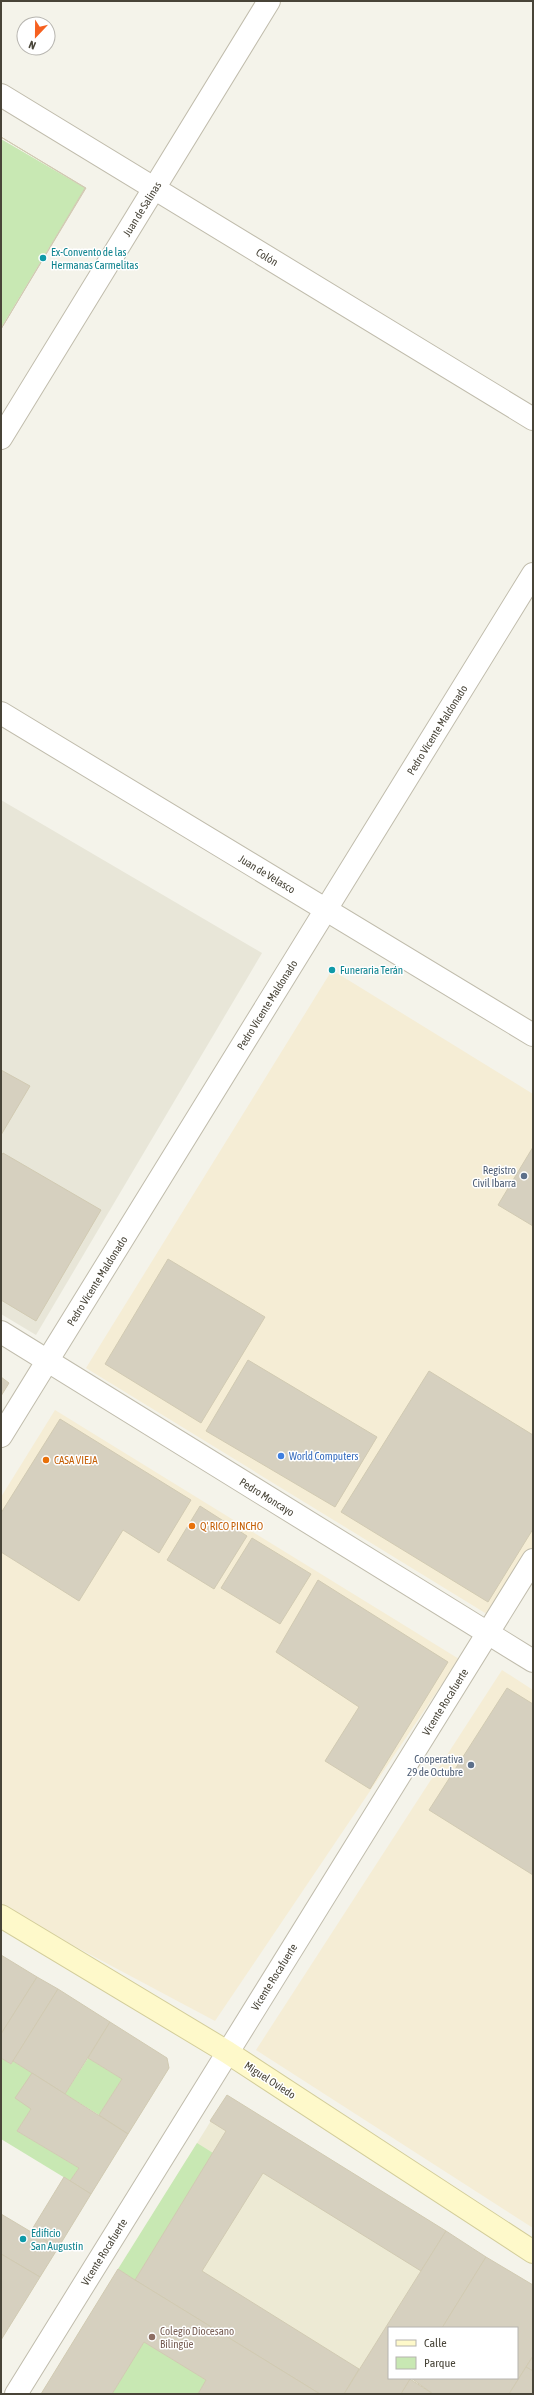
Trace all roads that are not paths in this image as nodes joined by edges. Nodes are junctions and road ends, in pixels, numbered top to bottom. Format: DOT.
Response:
graph roads {
  1 [pos="269,1"];
  2 [pos="1,95"];
  3 [pos="154,188"];
  4 [pos="533,419"];
  5 [pos="1,438"];
  6 [pos="533,574"];
  7 [pos="1,713"];
  8 [pos="326,910"];
  9 [pos="533,1035"];
  10 [pos="1,1332"];
  11 [pos="48,1360"];
  12 [pos="1,1436"];
  13 [pos="533,1560"];
  14 [pos="488,1633"];
  15 [pos="533,1661"];
  16 [pos="1,1916"];
  17 [pos="227,2052"];
  18 [pos="533,2252"];
  19 [pos="16,2394"];
  1 -- 3 [label="street, Juan de Salinas"];
  2 -- 3 [label="street, Colón"];
  3 -- 4 [label="street, Colón"];
  3 -- 5 [label="street, Juan de Salinas"];
  6 -- 8 [label="street, Pedro Vicente Maldonado"];
  7 -- 8 [label="street, Juan de Velasco"];
  8 -- 9 [label="street, Juan de Velasco"];
  8 -- 11 [label="street, Pedro Vicente Maldonado"];
  10 -- 11 [label="street, Pedro Moncayo"];
  11 -- 12 [label="street, Pedro Vicente Maldonado"];
  11 -- 14 [label="street, Pedro Moncayo"];
  13 -- 14 [label="street, Vicente Rocafuerte"];
  14 -- 15 [label="street, Pedro Moncayo"];
  14 -- 17 [label="street, Vicente Rocafuerte"];
  16 -- 17 [label="street, Miguel Oviedo"];
  17 -- 18 [label="street, Miguel Oviedo"];
  17 -- 19 [label="street, Vicente Rocafuerte"];
}
